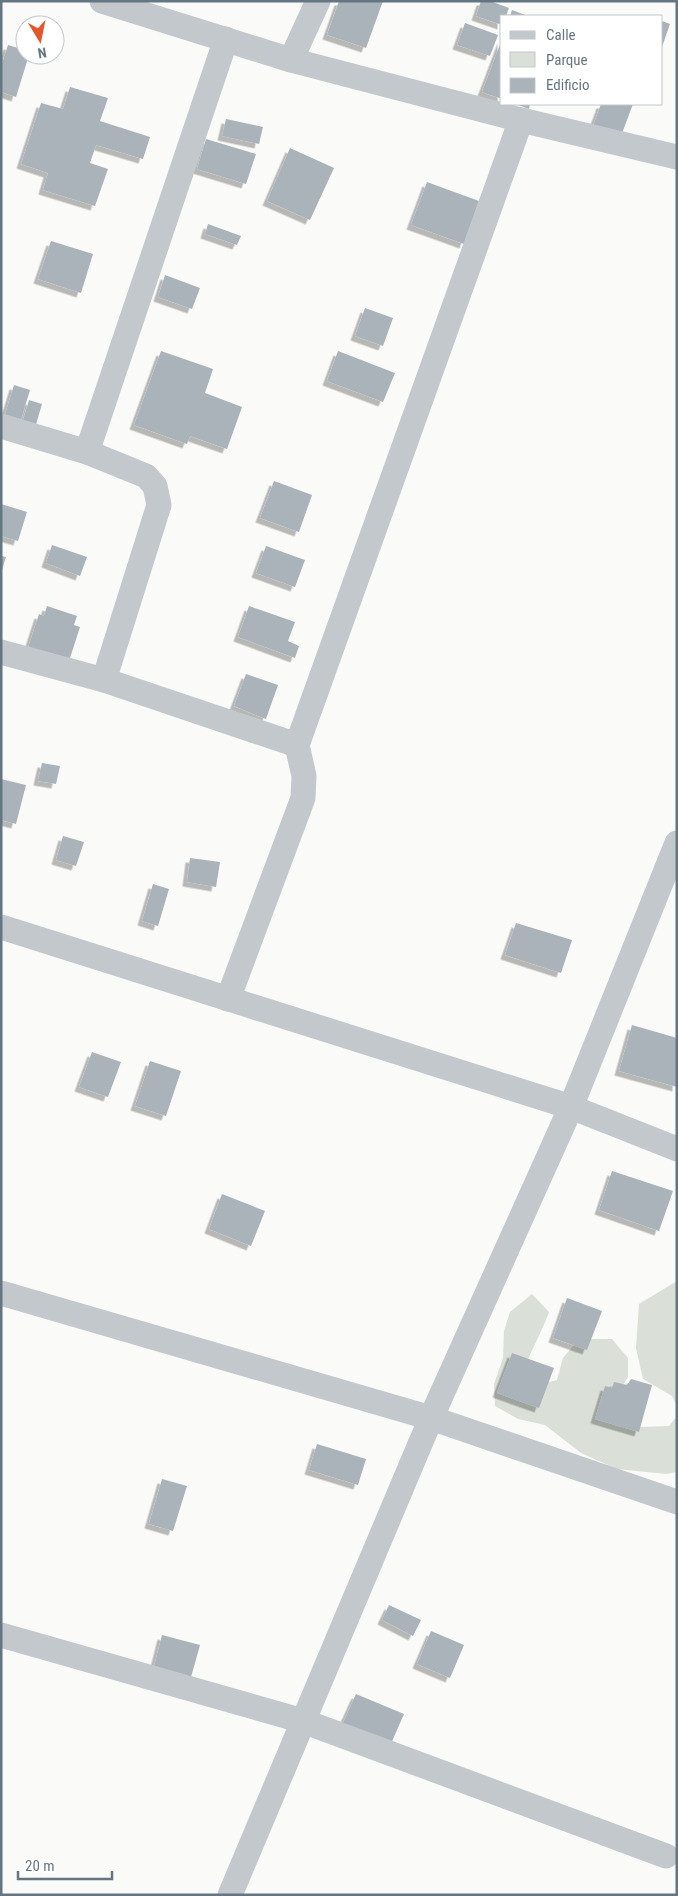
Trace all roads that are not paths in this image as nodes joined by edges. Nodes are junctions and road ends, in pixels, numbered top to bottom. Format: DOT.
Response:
graph roads {
  1 [pos="102,1"];
  2 [pos="318,1"];
  3 [pos="226,39"];
  4 [pos="291,60"];
  5 [pos="521,120"];
  6 [pos="677,157"];
  7 [pos="1,426"];
  8 [pos="87,452"];
  9 [pos="1,652"];
  10 [pos="104,680"];
  11 [pos="297,744"];
  12 [pos="677,843"];
  13 [pos="1,927"];
  14 [pos="228,999"];
  15 [pos="571,1107"];
  16 [pos="677,1149"];
  17 [pos="1,1293"];
  18 [pos="431,1418"];
  19 [pos="677,1502"];
  20 [pos="1,1635"];
  21 [pos="303,1721"];
  22 [pos="666,1856"];
  23 [pos="230,1895"];
  1 -- 3 [label="street"];
  2 -- 4 [label="street"];
  3 -- 4 [label="street"];
  3 -- 8 [label="street"];
  4 -- 5 [label="street"];
  5 -- 6 [label="street"];
  5 -- 11 [label="street"];
  7 -- 8 [label="street"];
  8 -- 10 [label="street"];
  9 -- 10 [label="street"];
  10 -- 11 [label="street"];
  11 -- 14 [label="street"];
  12 -- 15 [label="street"];
  13 -- 14 [label="street"];
  14 -- 15 [label="street"];
  15 -- 16 [label="street"];
  15 -- 18 [label="street"];
  17 -- 18 [label="street"];
  18 -- 19 [label="street"];
  18 -- 21 [label="street"];
  20 -- 21 [label="street"];
  21 -- 22 [label="street"];
  21 -- 23 [label="street"];
}
